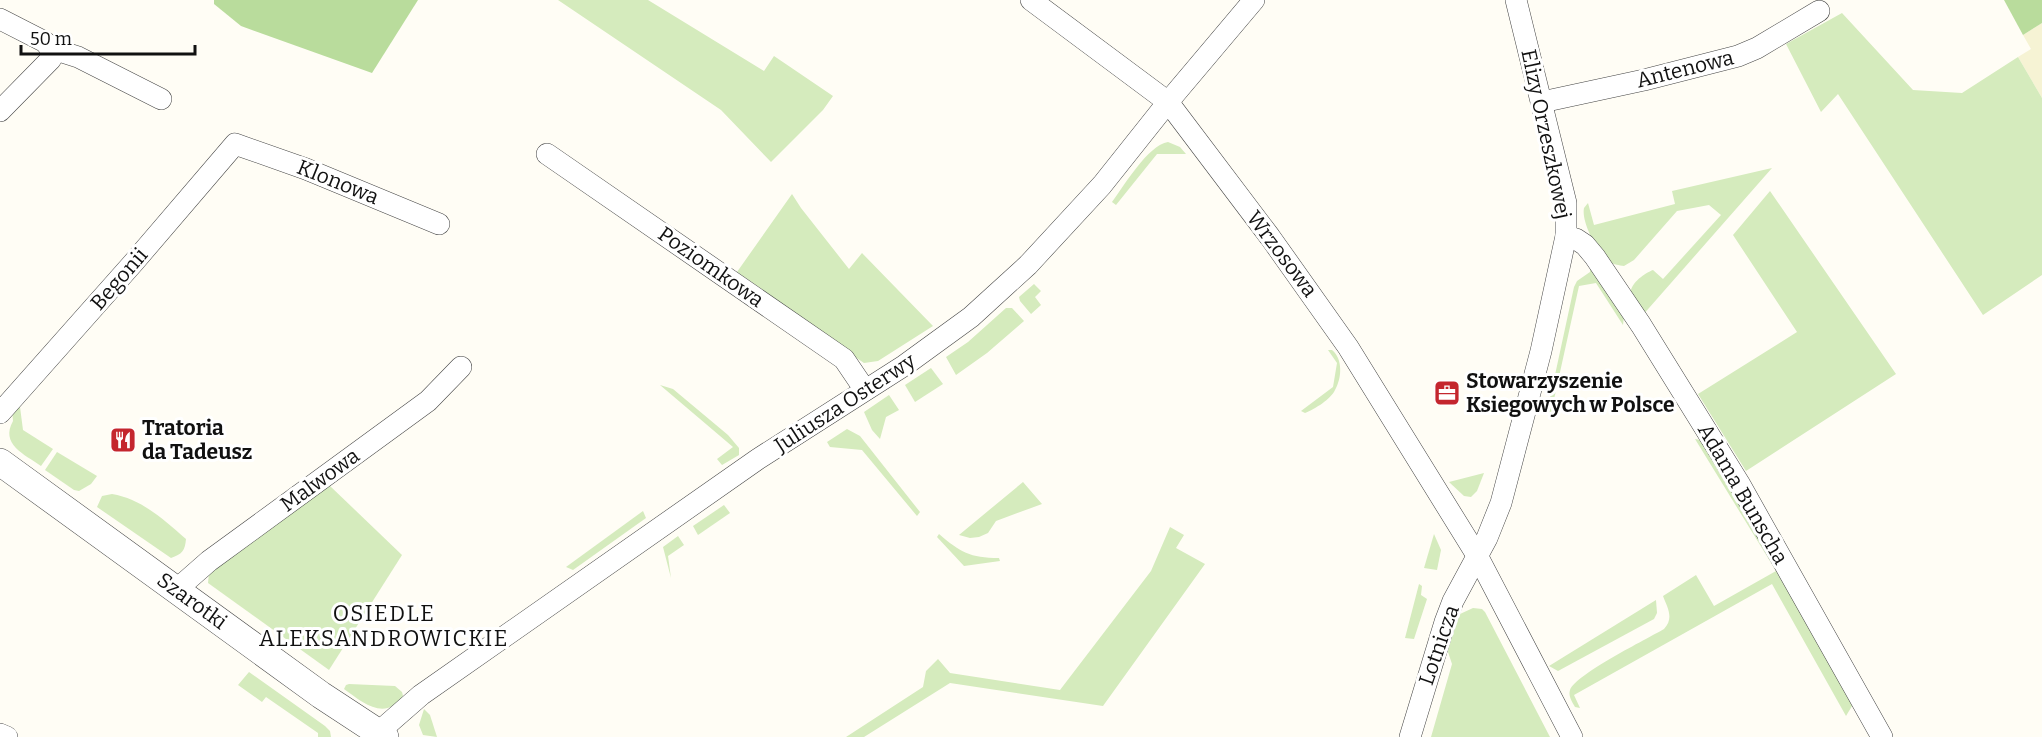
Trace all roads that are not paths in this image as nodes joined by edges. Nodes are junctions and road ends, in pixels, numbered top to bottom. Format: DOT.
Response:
graph roads {
  1 [pos="1031,0"];
  2 [pos="1254,0"];
  3 [pos="1516,0"];
  4 [pos="1819,11"];
  5 [pos="0,19"];
  6 [pos="50,48"];
  7 [pos="160,99"];
  8 [pos="1168,102"];
  9 [pos="1542,102"];
  10 [pos="0,111"];
  11 [pos="235,144"];
  12 [pos="547,154"];
  13 [pos="439,224"];
  14 [pos="1566,236"];
  15 [pos="461,367"];
  16 [pos="865,390"];
  17 [pos="0,413"];
  18 [pos="0,462"];
  19 [pos="1478,557"];
  20 [pos="177,590"];
  21 [pos="0,734"];
  22 [pos="379,736"];
  23 [pos="7,737"];
  24 [pos="1410,737"];
  25 [pos="1572,737"];
  26 [pos="1882,737"];
  1 -- 8 [label="street, Wrzosowa"];
  2 -- 8 [label="street, Juliusza Osterwy"];
  3 -- 9 [label="street, Elizy Orzeszkowej"];
  4 -- 9 [label="street, Antenowa"];
  5 -- 6 [label="street"];
  6 -- 7 [label="street"];
  6 -- 10 [label="street"];
  8 -- 16 [label="street, Juliusza Osterwy"];
  8 -- 19 [label="street, Wrzosowa"];
  9 -- 14 [label="street, Elizy Orzeszkowej"];
  11 -- 13 [label="street, Klonowa"];
  11 -- 17 [label="street, Begonii"];
  12 -- 16 [label="street, Poziomkowa"];
  14 -- 19 [label="street, Elizy Orzeszkowej"];
  14 -- 26 [label="street, Adama Bunscha"];
  15 -- 20 [label="street, Malwowa"];
  16 -- 22 [label="street, Juliusza Osterwy"];
  18 -- 20 [label="street, Szarotki"];
  19 -- 24 [label="street, Lotnicza"];
  19 -- 25 [label="street"];
  20 -- 22 [label="street, Szarotki"];
  21 -- 23 [label="street"];
}
